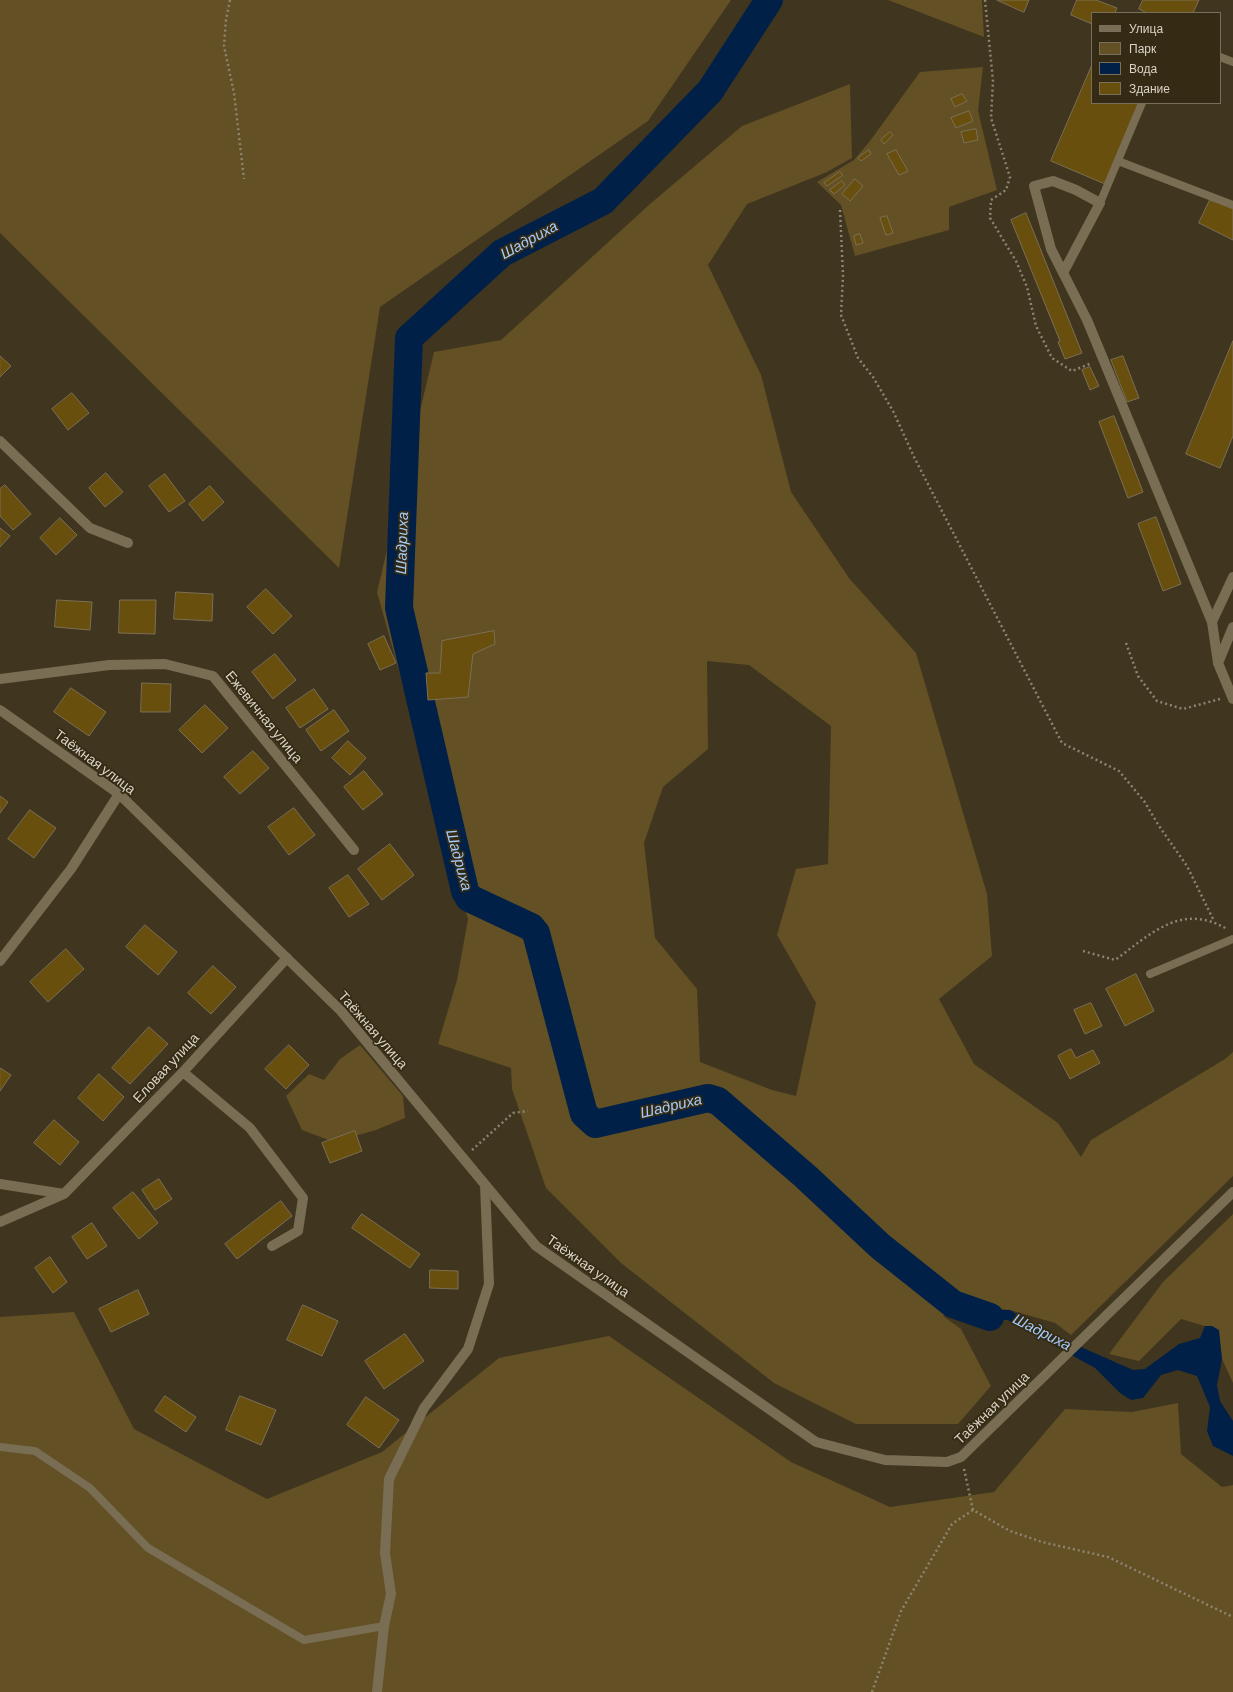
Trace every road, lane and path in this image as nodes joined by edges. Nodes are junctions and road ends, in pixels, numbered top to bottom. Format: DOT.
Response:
graph roads {
  1 [pos="230,0"];
  2 [pos="984,0"];
  3 [pos="1221,57"];
  4 [pos="1233,62"];
  5 [pos="1142,104"];
  6 [pos="1118,161"];
  7 [pos="244,179"];
  8 [pos="1100,203"];
  9 [pos="1233,205"];
  10 [pos="840,210"];
  11 [pos="1064,273"];
  12 [pos="1103,358"];
  13 [pos="0,441"];
  14 [pos="128,543"];
  15 [pos="1233,577"];
  16 [pos="1212,622"];
  17 [pos="1233,627"];
  18 [pos="1126,643"];
  19 [pos="1218,663"];
  20 [pos="0,679"];
  21 [pos="1232,697"];
  22 [pos="0,710"];
  23 [pos="119,794"];
  24 [pos="354,850"];
  25 [pos="1214,921"];
  26 [pos="1232,935"];
  27 [pos="1083,951"];
  28 [pos="287,958"];
  29 [pos="0,961"];
  30 [pos="1150,974"];
  31 [pos="183,1072"];
  32 [pos="528,1111"];
  33 [pos="463,1158"];
  34 [pos="0,1184"];
  35 [pos="485,1185"];
  36 [pos="1233,1192"];
  37 [pos="64,1194"];
  38 [pos="0,1222"];
  39 [pos="272,1246"];
  40 [pos="0,1447"];
  41 [pos="961,1457"];
  42 [pos="973,1510"];
  43 [pos="1233,1618"];
  44 [pos="384,1626"];
  45 [pos="377,1692"];
  46 [pos="872,1692"];
  1 -- 7 [label="path"];
  2 -- 12 [label="path"];
  3 -- 4 [label="lane"];
  5 -- 6 [label="lane"];
  6 -- 8 [label="lane"];
  6 -- 9 [label="lane"];
  8 -- 11 [label="street"];
  8 -- 11 [label="street"];
  10 -- 25 [label="path"];
  11 -- 12 [label="street"];
  12 -- 16 [label="street"];
  13 -- 14 [label="street"];
  15 -- 16 [label="street"];
  16 -- 19 [label="street"];
  17 -- 19 [label="street"];
  18 -- 21 [label="path"];
  19 -- 21 [label="street"];
  20 -- 24 [label="street, Ежевичная улица"];
  22 -- 23 [label="street, Таёжная улица"];
  23 -- 28 [label="street, Таёжная улица"];
  23 -- 29 [label="street"];
  25 -- 26 [label="path"];
  25 -- 27 [label="path"];
  26 -- 30 [label="lane"];
  28 -- 31 [label="street, Еловая улица"];
  28 -- 33 [label="street, Таёжная улица"];
  31 -- 37 [label="street, Еловая улица"];
  31 -- 39 [label="street"];
  32 -- 33 [label="path"];
  33 -- 35 [label="street, Таёжная улица"];
  34 -- 37 [label="street"];
  35 -- 41 [label="street, Таёжная улица"];
  35 -- 44 [label="street"];
  36 -- 41 [label="street, Таёжная улица"];
  37 -- 38 [label="street, Еловая улица"];
  40 -- 44 [label="lane"];
  41 -- 42 [label="path"];
  42 -- 43 [label="path"];
  42 -- 46 [label="path"];
  44 -- 45 [label="street"];
}
